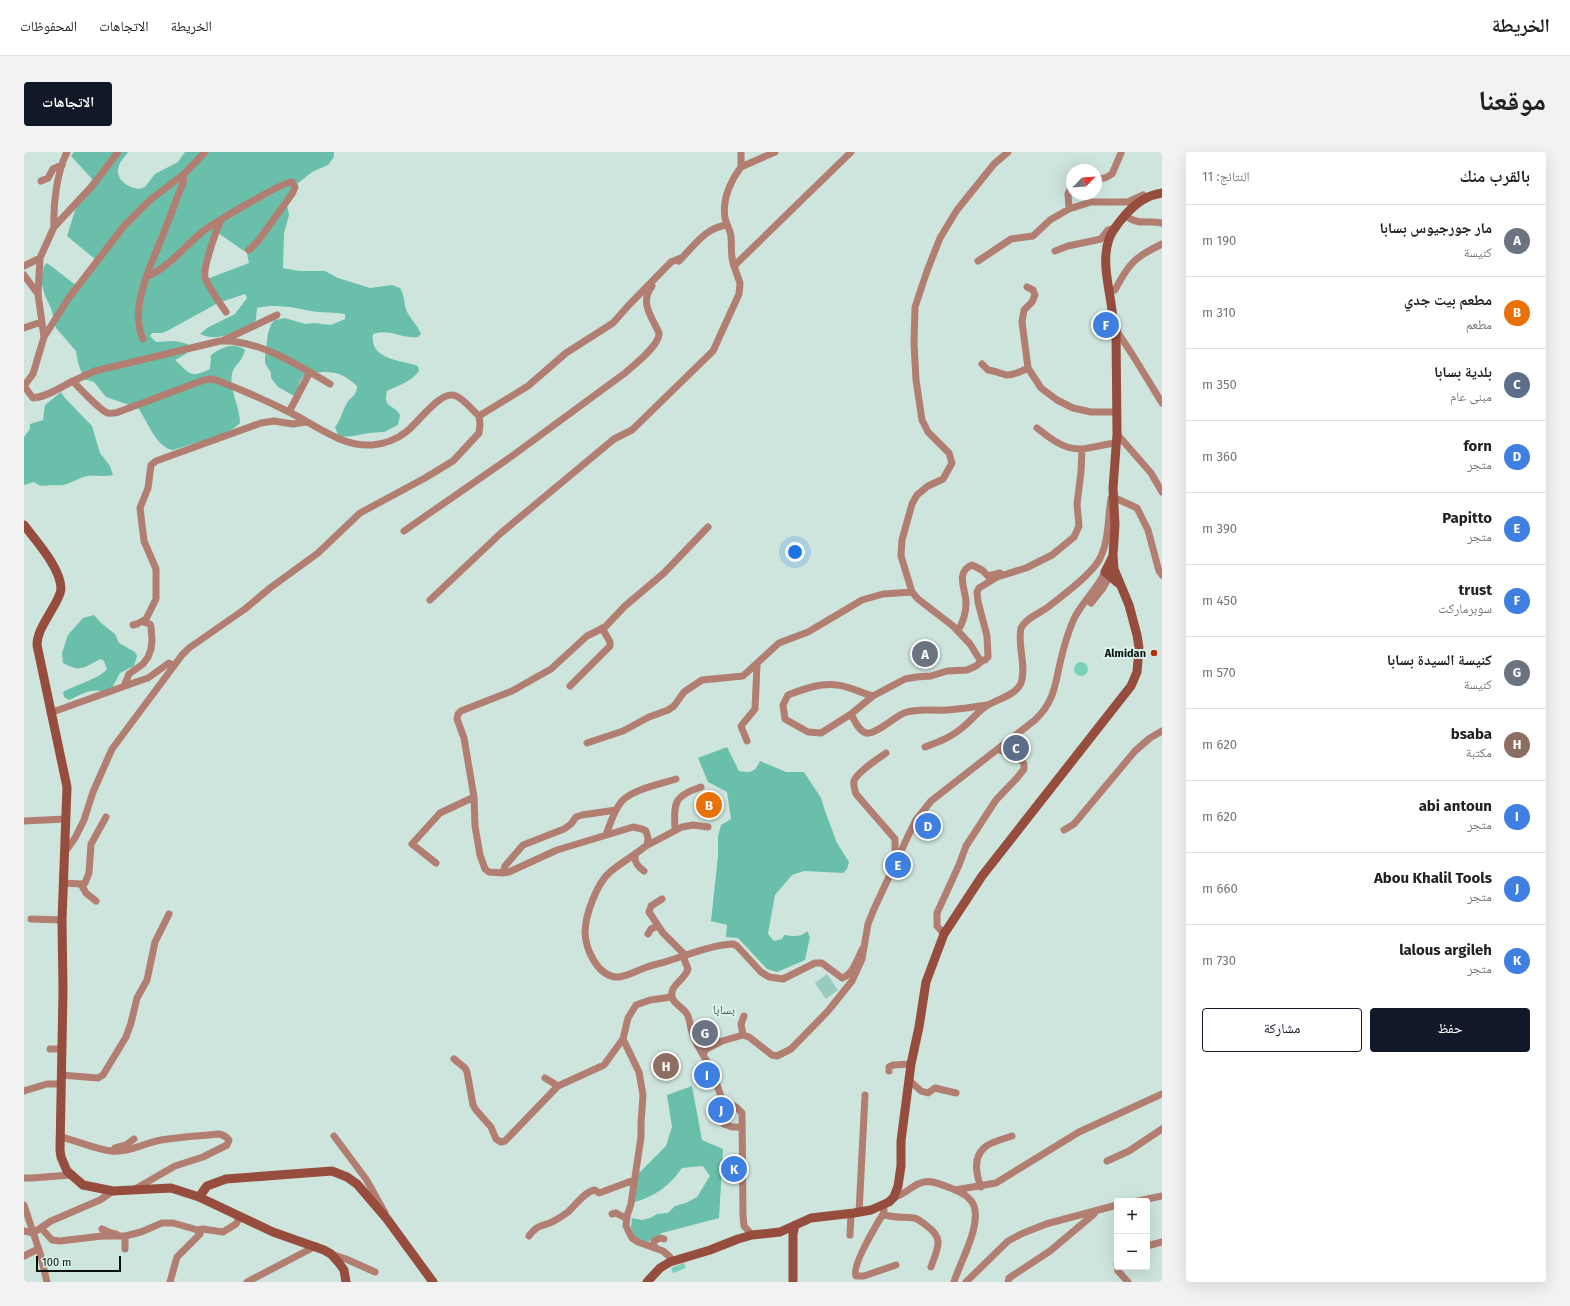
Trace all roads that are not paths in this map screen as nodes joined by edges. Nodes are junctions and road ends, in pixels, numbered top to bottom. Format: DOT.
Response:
graph roads {
  1 [pos="67,152"];
  2 [pos="118,152"];
  3 [pos="205,152"];
  4 [pos="741,152"];
  5 [pos="775,152"];
  6 [pos="851,152"];
  7 [pos="1008,152"];
  8 [pos="1121,153"];
  9 [pos="62,165"];
  10 [pos="741,167"];
  11 [pos="184,174"];
  12 [pos="1102,178"];
  13 [pos="41,181"];
  14 [pos="1160,194"];
  15 [pos="1068,200"];
  16 [pos="1069,209"];
  17 [pos="1127,217"];
  18 [pos="221,220"];
  19 [pos="1162,223"];
  20 [pos="727,225"];
  21 [pos="54,227"];
  22 [pos="1116,228"];
  23 [pos="1162,244"];
  24 [pos="249,250"];
  25 [pos="1055,251"];
  26 [pos="40,258"];
  27 [pos="681,258"];
  28 [pos="978,261"];
  29 [pos="24,266"];
  30 [pos="734,266"];
  31 [pos="24,275"];
  32 [pos="148,276"];
  33 [pos="1027,287"];
  34 [pos="1115,290"];
  35 [pos="38,294"];
  36 [pos="226,312"];
  37 [pos="277,315"];
  38 [pos="42,322"];
  39 [pos="24,328"];
  40 [pos="1115,329"];
  41 [pos="44,337"];
  42 [pos="143,339"];
  43 [pos="220,341"];
  44 [pos="982,364"];
  45 [pos="1028,368"];
  46 [pos="310,372"];
  47 [pos="73,381"];
  48 [pos="330,384"];
  49 [pos="24,386"];
  50 [pos="1162,403"];
  51 [pos="290,412"];
  52 [pos="1116,412"];
  53 [pos="479,416"];
  54 [pos="306,422"];
  55 [pos="1037,428"];
  56 [pos="1116,438"];
  57 [pos="1082,449"];
  58 [pos="1113,492"];
  59 [pos="1162,492"];
  60 [pos="24,525"];
  61 [pos="708,527"];
  62 [pos="404,531"];
  63 [pos="1110,570"];
  64 [pos="1009,573"];
  65 [pos="1162,576"];
  66 [pos="912,592"];
  67 [pos="430,600"];
  68 [pos="143,622"];
  69 [pos="133,624"];
  70 [pos="602,628"];
  71 [pos="958,631"];
  72 [pos="982,661"];
  73 [pos="757,665"];
  74 [pos="174,666"];
  75 [pos="124,686"];
  76 [pos="570,686"];
  77 [pos="873,696"];
  78 [pos="987,705"];
  79 [pos="50,713"];
  80 [pos="850,714"];
  81 [pos="1162,731"];
  82 [pos="747,741"];
  83 [pos="587,743"];
  84 [pos="925,747"];
  85 [pos="998,749"];
  86 [pos="886,753"];
  87 [pos="676,779"];
  88 [pos="701,787"];
  89 [pos="474,797"];
  90 [pos="616,810"];
  91 [pos="106,817"];
  92 [pos="66,819"];
  93 [pos="24,821"];
  94 [pos="708,827"];
  95 [pos="675,830"];
  96 [pos="1064,830"];
  97 [pos="606,834"];
  98 [pos="644,847"];
  99 [pos="65,852"];
  100 [pos="636,853"];
  101 [pos="436,863"];
  102 [pos="896,864"];
  103 [pos="644,871"];
  104 [pos="503,873"];
  105 [pos="63,883"];
  106 [pos="81,884"];
  107 [pos="662,899"];
  108 [pos="96,900"];
  109 [pos="169,914"];
  110 [pos="31,919"];
  111 [pos="62,920"];
  112 [pos="658,926"];
  113 [pos="648,934"];
  114 [pos="944,934"];
  115 [pos="863,948"];
  116 [pos="684,956"];
  117 [pos="672,996"];
  118 [pos="744,1016"];
  119 [pos="743,1035"];
  120 [pos="623,1039"];
  121 [pos="50,1049"];
  122 [pos="62,1049"];
  123 [pos="703,1055"];
  124 [pos="454,1059"];
  125 [pos="911,1064"];
  126 [pos="889,1071"];
  127 [pos="545,1078"];
  128 [pos="61,1079"];
  129 [pos="909,1080"];
  130 [pos="558,1086"];
  131 [pos="24,1091"];
  132 [pos="956,1093"];
  133 [pos="1162,1094"];
  134 [pos="865,1096"];
  135 [pos="724,1124"];
  136 [pos="742,1127"];
  137 [pos="1162,1129"];
  138 [pos="334,1136"];
  139 [pos="1012,1136"];
  140 [pos="61,1137"];
  141 [pos="134,1139"];
  142 [pos="107,1150"];
  143 [pos="1106,1161"];
  144 [pos="71,1175"];
  145 [pos="24,1178"];
  146 [pos="634,1180"];
  147 [pos="981,1187"];
  148 [pos="134,1190"];
  149 [pos="955,1190"];
  150 [pos="113,1191"];
  151 [pos="1162,1196"];
  152 [pos="199,1197"];
  153 [pos="894,1197"];
  154 [pos="1150,1198"];
  155 [pos="24,1205"];
  156 [pos="1114,1206"];
  157 [pos="884,1210"];
  158 [pos="1097,1211"];
  159 [pos="855,1213"];
  160 [pos="612,1214"];
  161 [pos="240,1217"];
  162 [pos="387,1219"];
  163 [pos="627,1219"];
  164 [pos="795,1225"];
  165 [pos="41,1228"];
  166 [pos="102,1229"];
  167 [pos="197,1230"];
  168 [pos="24,1231"];
  169 [pos="780,1232"];
  170 [pos="33,1233"];
  171 [pos="752,1235"];
  172 [pos="850,1235"];
  173 [pos="127,1236"];
  174 [pos="529,1236"];
  175 [pos="664,1239"];
  176 [pos="1162,1242"];
  177 [pos="1150,1245"];
  178 [pos="316,1246"];
  179 [pos="793,1247"];
  180 [pos="656,1248"];
  181 [pos="38,1249"];
  182 [pos="125,1249"];
  183 [pos="331,1254"];
  184 [pos="24,1256"];
  185 [pos="670,1262"];
  186 [pos="896,1265"];
  187 [pos="931,1267"];
  188 [pos="1118,1270"];
  189 [pos="375,1272"];
  190 [pos="47,1282"];
  191 [pos="170,1282"];
  192 [pos="247,1282"];
  193 [pos="346,1282"];
  194 [pos="433,1282"];
  195 [pos="647,1282"];
  196 [pos="793,1282"];
  197 [pos="954,1282"];
  198 [pos="966,1282"];
  199 [pos="1008,1282"];
  200 [pos="1128,1282"];
  1 -- 9 [label="street"];
  2 -- 21 [label="street"];
  3 -- 11 [label="street"];
  4 -- 10 [label="street"];
  5 -- 10 [label="street"];
  6 -- 30 [label="street"];
  7 -- 66 [label="street"];
  8 -- 12 [label="street"];
  9 -- 13 [label="street"];
  9 -- 21 [label="street"];
  10 -- 20 [label="street"];
  11 -- 32 [label="street"];
  11 -- 41 [label="street"];
  14 -- 16 [label="street"];
  14 -- 17 [label="street"];
  15 -- 16 [label="street"];
  16 -- 28 [label="street"];
  17 -- 19 [label="street"];
  17 -- 22 [label="street"];
  17 -- 34 [label="street"];
  18 -- 24 [label="street"];
  18 -- 32 [label="street"];
  18 -- 36 [label="street"];
  20 -- 27 [label="street"];
  20 -- 30 [label="street"];
  21 -- 26 [label="street"];
  22 -- 25 [label="street"];
  22 -- 40 [label="street"];
  23 -- 34 [label="street"];
  26 -- 29 [label="street"];
  26 -- 35 [label="street"];
  27 -- 53 [label="street"];
  27 -- 62 [label="street"];
  30 -- 67 [label="street"];
  31 -- 35 [label="street"];
  32 -- 42 [label="street"];
  33 -- 45 [label="street"];
  34 -- 40 [label="street"];
  35 -- 38 [label="street"];
  37 -- 43 [label="street"];
  38 -- 39 [label="street"];
  38 -- 41 [label="street"];
  40 -- 50 [label="street"];
  40 -- 52 [label="street"];
  41 -- 49 [label="street"];
  43 -- 46 [label="street"];
  43 -- 47 [label="street"];
  44 -- 45 [label="street"];
  45 -- 52 [label="street"];
  46 -- 48 [label="street"];
  46 -- 51 [label="street"];
  47 -- 49 [label="street"];
  47 -- 51 [label="street"];
  51 -- 54 [label="street"];
  52 -- 56 [label="street"];
  53 -- 54 [label="street"];
  53 -- 74 [label="street"];
  54 -- 68 [label="street"];
  55 -- 57 [label="street"];
  56 -- 57 [label="street"];
  56 -- 58 [label="street"];
  56 -- 59 [label="street"];
  57 -- 64 [label="street"];
  58 -- 63 [label="street"];
  58 -- 65 [label="street"];
  58 -- 78 [label="street"];
  60 -- 79 [label="street"];
  61 -- 70 [label="street"];
  63 -- 85 [label="street"];
  63 -- 114 [label="street"];
  64 -- 71 [label="street"];
  64 -- 72 [label="street"];
  66 -- 71 [label="street"];
  66 -- 73 [label="street"];
  68 -- 69 [label="street"];
  68 -- 75 [label="street"];
  70 -- 76 [label="street"];
  70 -- 89 [label="street"];
  71 -- 72 [label="street"];
  72 -- 77 [label="street"];
  73 -- 82 [label="street"];
  73 -- 83 [label="street"];
  74 -- 75 [label="street"];
  74 -- 99 [label="street"];
  75 -- 79 [label="street"];
  77 -- 80 [label="street"];
  77 -- 80 [label="street"];
  78 -- 80 [label="street"];
  78 -- 84 [label="street"];
  79 -- 92 [label="street"];
  81 -- 96 [label="street"];
  85 -- 102 [label="street"];
  85 -- 114 [label="street"];
  86 -- 102 [label="street"];
  87 -- 90 [label="street"];
  88 -- 95 [label="street"];
  89 -- 101 [label="street"];
  89 -- 104 [label="street"];
  90 -- 97 [label="street"];
  90 -- 104 [label="street"];
  91 -- 106 [label="street"];
  92 -- 93 [label="street"];
  92 -- 99 [label="street"];
  94 -- 95 [label="street"];
  95 -- 98 [label="street"];
  97 -- 98 [label="street"];
  97 -- 104 [label="street"];
  98 -- 100 [label="street"];
  99 -- 105 [label="street"];
  100 -- 103 [label="street"];
  100 -- 116 [label="street"];
  102 -- 115 [label="street"];
  105 -- 106 [label="street"];
  105 -- 111 [label="street"];
  106 -- 108 [label="street"];
  107 -- 112 [label="street"];
  109 -- 128 [label="street"];
  110 -- 111 [label="street"];
  111 -- 122 [label="street"];
  112 -- 113 [label="street"];
  112 -- 116 [label="street"];
  114 -- 125 [label="street"];
  115 -- 116 [label="street"];
  115 -- 119 [label="street"];
  116 -- 117 [label="street"];
  117 -- 120 [label="street"];
  117 -- 123 [label="street"];
  118 -- 119 [label="street"];
  119 -- 123 [label="street"];
  120 -- 130 [label="street"];
  120 -- 146 [label="street"];
  121 -- 122 [label="street"];
  122 -- 128 [label="street"];
  123 -- 136 [label="street"];
  124 -- 130 [label="street"];
  125 -- 126 [label="street"];
  125 -- 129 [label="street"];
  127 -- 130 [label="street"];
  128 -- 131 [label="street"];
  128 -- 140 [label="street"];
  129 -- 132 [label="street"];
  129 -- 153 [label="street"];
  133 -- 147 [label="street"];
  134 -- 159 [label="street"];
  135 -- 136 [label="street"];
  136 -- 171 [label="street"];
  137 -- 143 [label="street"];
  138 -- 162 [label="street"];
  139 -- 147 [label="street"];
  140 -- 142 [label="street"];
  140 -- 144 [label="street"];
  141 -- 142 [label="street"];
  142 -- 148 [label="street"];
  144 -- 145 [label="street"];
  144 -- 150 [label="street"];
  146 -- 163 [label="street"];
  146 -- 174 [label="street"];
  147 -- 149 [label="street"];
  148 -- 150 [label="street"];
  148 -- 152 [label="street"];
  149 -- 153 [label="street"];
  149 -- 197 [label="street"];
  150 -- 165 [label="street"];
  151 -- 154 [label="street"];
  152 -- 161 [label="street"];
  152 -- 162 [label="street"];
  153 -- 157 [label="street"];
  155 -- 170 [label="street"];
  156 -- 158 [label="street"];
  157 -- 159 [label="street"];
  157 -- 186 [label="street"];
  157 -- 187 [label="street"];
  158 -- 198 [label="street"];
  158 -- 199 [label="street"];
  159 -- 164 [label="street"];
  159 -- 172 [label="street"];
  160 -- 163 [label="street"];
  161 -- 167 [label="street"];
  161 -- 178 [label="street"];
  162 -- 194 [label="street"];
  163 -- 180 [label="street"];
  164 -- 169 [label="street"];
  164 -- 179 [label="street"];
  165 -- 170 [label="street"];
  165 -- 173 [label="street"];
  166 -- 173 [label="street"];
  167 -- 173 [label="street"];
  167 -- 191 [label="street"];
  168 -- 170 [label="street"];
  169 -- 171 [label="street"];
  169 -- 179 [label="street"];
  170 -- 181 [label="street"];
  171 -- 185 [label="street"];
  173 -- 182 [label="street"];
  175 -- 180 [label="street"];
  176 -- 177 [label="street"];
  178 -- 183 [label="street"];
  178 -- 192 [label="street"];
  179 -- 196 [label="street"];
  180 -- 185 [label="street"];
  181 -- 184 [label="street"];
  181 -- 190 [label="street"];
  183 -- 189 [label="street"];
  183 -- 193 [label="street"];
  185 -- 195 [label="street"];
  188 -- 200 [label="street"];
}
